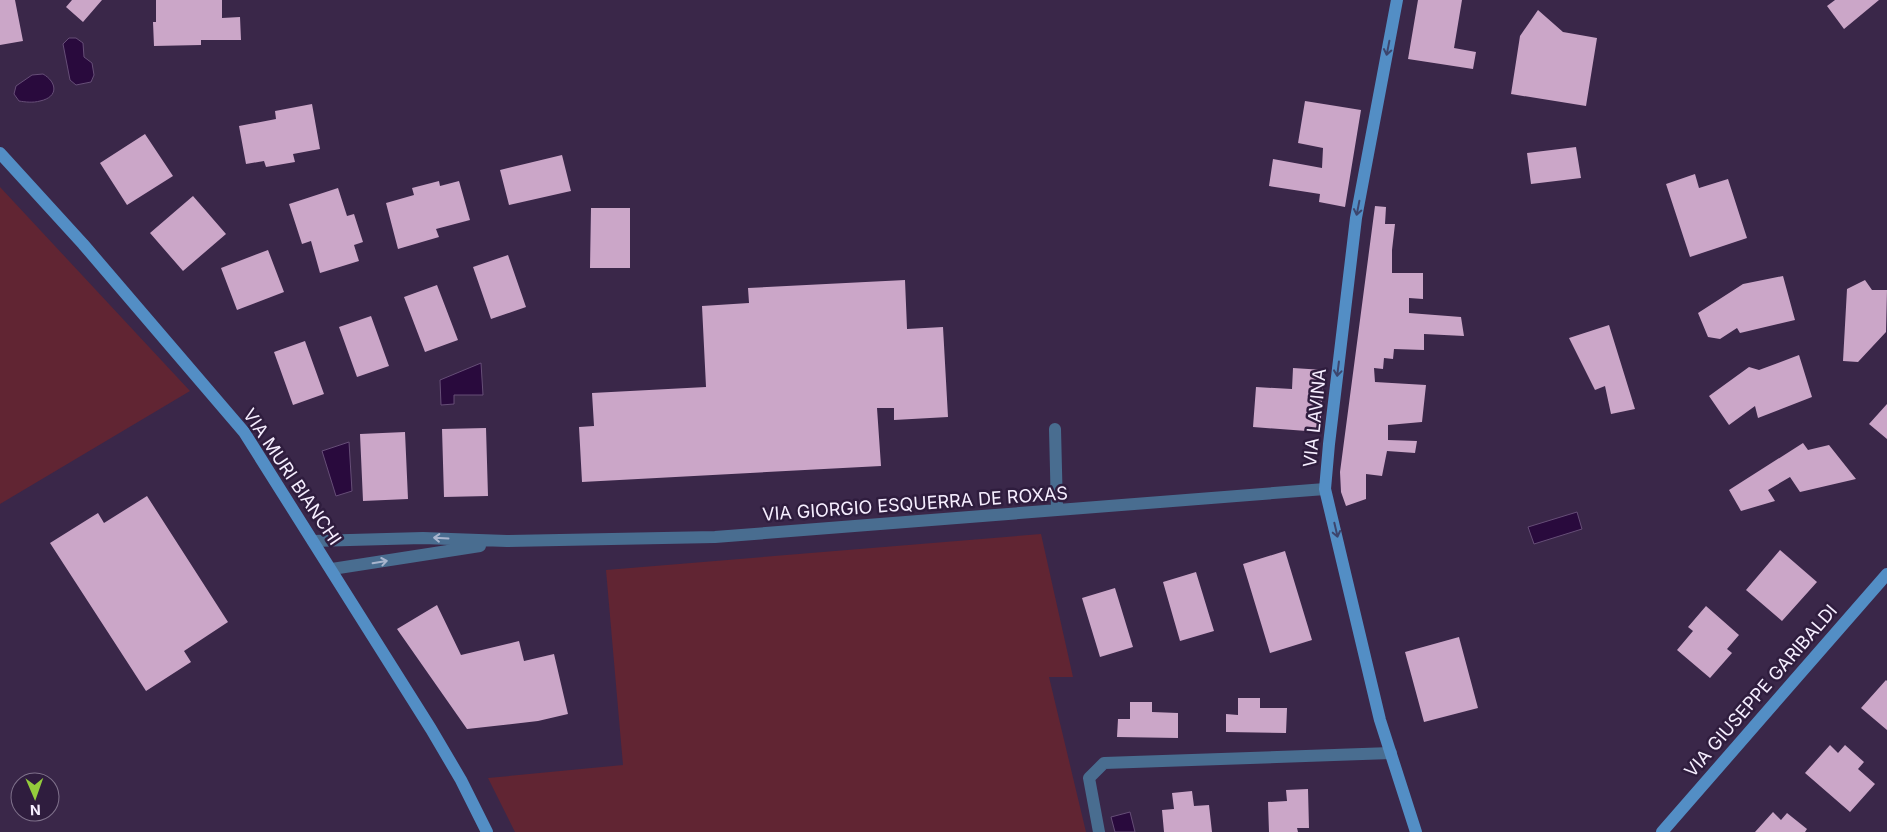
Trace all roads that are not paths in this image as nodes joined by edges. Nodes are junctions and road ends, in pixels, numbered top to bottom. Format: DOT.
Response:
graph roads {
  1 [pos="1397,0"];
  2 [pos="0,153"];
  3 [pos="1056,429"];
  4 [pos="1325,489"];
  5 [pos="1057,510"];
  6 [pos="313,540"];
  7 [pos="507,541"];
  8 [pos="332,569"];
  9 [pos="1887,574"];
  10 [pos="1391,753"];
  11 [pos="487,832"];
  12 [pos="1100,832"];
  13 [pos="1416,832"];
  14 [pos="1662,832"];
  1 -- 4 [label="main road, VIA LAVINA, one-way"];
  2 -- 6 [label="main road, VIA MURI BIANCHI"];
  3 -- 5 [label="street"];
  4 -- 5 [label="street, VIA GIORGIO ESQUERRA DE ROXAS"];
  4 -- 10 [label="main road, VIA LAVINA, one-way"];
  5 -- 7 [label="street, VIA GIORGIO ESQUERRA DE ROXAS"];
  7 -- 6 [label="street, one-way"];
  6 -- 8 [label="main road, VIA MURI BIANCHI"];
  8 -- 7 [label="street, one-way"];
  8 -- 11 [label="main road, VIA MURI BIANCHI"];
  9 -- 14 [label="main road, VIA GIUSEPPE GARIBALDI"];
  10 -- 12 [label="street"];
  10 -- 13 [label="main road, VIA LAVINA"];
}
